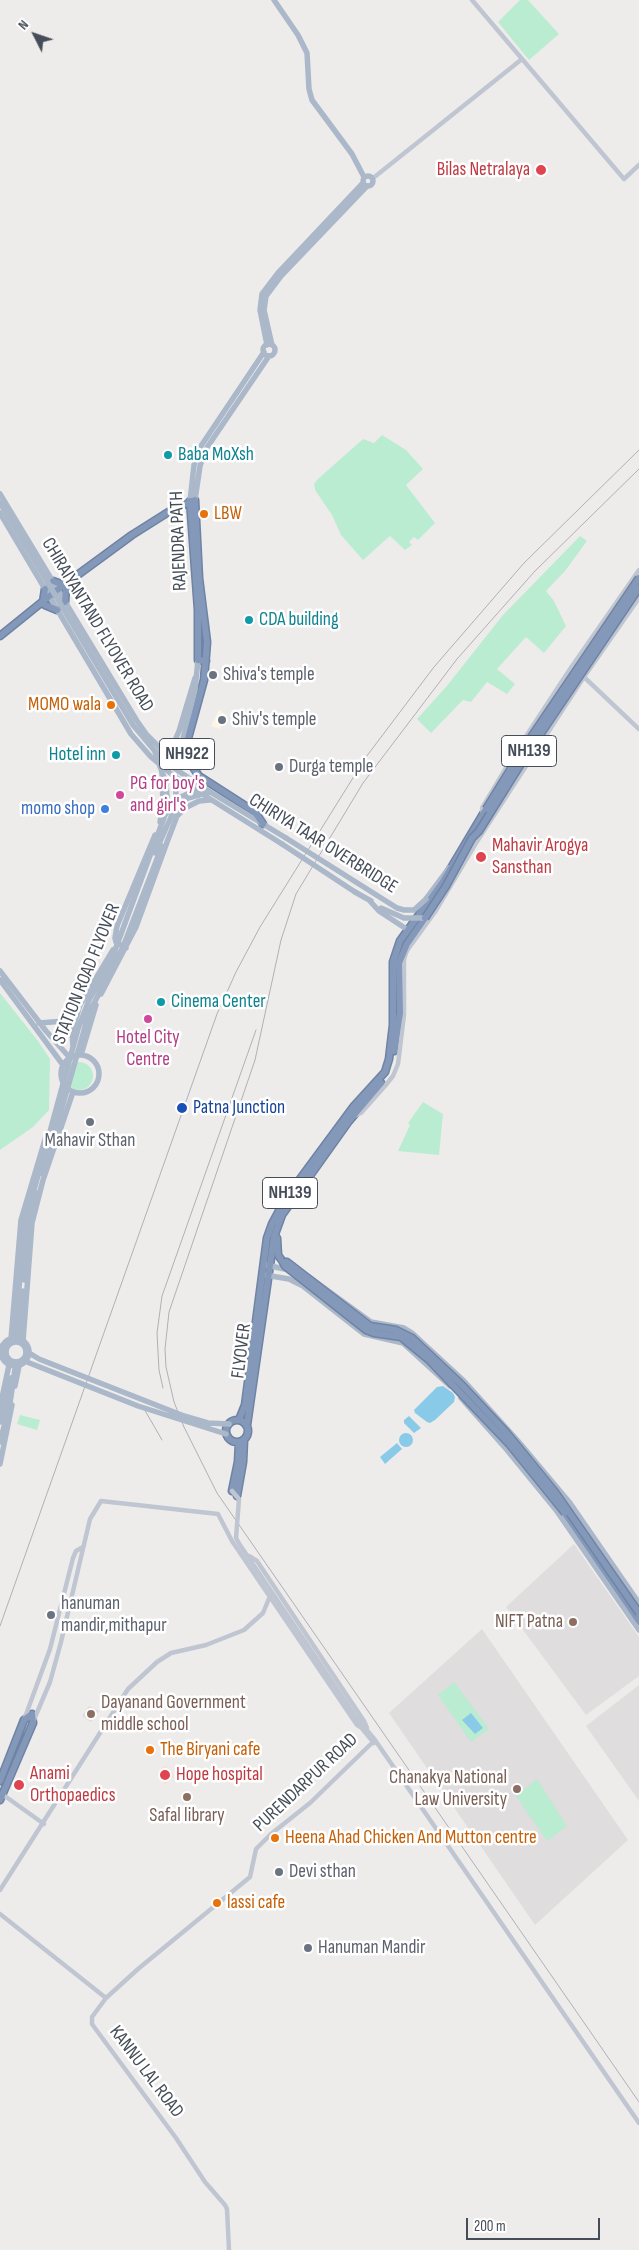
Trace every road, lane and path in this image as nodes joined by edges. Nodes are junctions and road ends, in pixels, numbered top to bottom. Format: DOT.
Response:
graph roads {
  1 [pos="472,0"];
  2 [pos="278,1"];
  3 [pos="522,59"];
  4 [pos="639,165"];
  5 [pos="367,180"];
  6 [pos="270,345"];
  7 [pos="267,354"];
  8 [pos="0,494"];
  9 [pos="0,502"];
  10 [pos="193,503"];
  11 [pos="0,513"];
  12 [pos="639,570"];
  13 [pos="639,578"];
  14 [pos="53,581"];
  15 [pos="65,586"];
  16 [pos="639,588"];
  17 [pos="45,589"];
  18 [pos="58,592"];
  19 [pos="639,598"];
  20 [pos="50,599"];
  21 [pos="65,602"];
  22 [pos="44,604"];
  23 [pos="57,610"];
  24 [pos="602,622"];
  25 [pos="616,632"];
  26 [pos="0,636"];
  27 [pos="0,642"];
  28 [pos="207,642"];
  29 [pos="199,643"];
  30 [pos="198,660"];
  31 [pos="206,663"];
  32 [pos="584,677"];
  33 [pos="195,678"];
  34 [pos="555,691"];
  35 [pos="569,701"];
  36 [pos="639,729"];
  37 [pos="524,739"];
  38 [pos="154,750"];
  39 [pos="537,752"];
  40 [pos="168,757"];
  41 [pos="176,765"];
  42 [pos="163,768"];
  43 [pos="175,777"];
  44 [pos="202,787"];
  45 [pos="210,792"];
  46 [pos="210,800"];
  47 [pos="168,810"];
  48 [pos="484,812"];
  49 [pos="177,816"];
  50 [pos="263,824"];
  51 [pos="170,834"];
  52 [pos="454,862"];
  53 [pos="369,900"];
  54 [pos="425,918"];
  55 [pos="408,930"];
  56 [pos="116,942"];
  57 [pos="126,948"];
  58 [pos="0,971"];
  59 [pos="0,980"];
  60 [pos="76,1016"];
  61 [pos="39,1023"];
  62 [pos="75,1057"];
  63 [pos="64,1065"];
  64 [pos="66,1088"];
  65 [pos="73,1092"];
  66 [pos="351,1119"];
  67 [pos="274,1227"];
  68 [pos="283,1262"];
  69 [pos="267,1265"];
  70 [pos="265,1277"];
  71 [pos="330,1291"];
  72 [pos="322,1300"];
  73 [pos="12,1341"];
  74 [pos="2,1350"];
  75 [pos="26,1351"];
  76 [pos="15,1363"];
  77 [pos="0,1407"];
  78 [pos="239,1420"];
  79 [pos="0,1422"];
  80 [pos="228,1424"];
  81 [pos="247,1425"];
  82 [pos="226,1434"];
  83 [pos="242,1441"];
  84 [pos="0,1442"];
  85 [pos="0,1464"];
  86 [pos="234,1493"];
  87 [pos="83,1546"];
  88 [pos="244,1558"];
  89 [pos="270,1596"];
  90 [pos="639,1603"];
  91 [pos="639,1612"];
  92 [pos="639,1621"];
  93 [pos="639,1630"];
  94 [pos="24,1720"];
  95 [pos="33,1723"];
  96 [pos="360,1725"];
  97 [pos="367,1730"];
  98 [pos="16,1740"];
  99 [pos="374,1742"];
  100 [pos="24,1743"];
  101 [pos="0,1781"];
  102 [pos="1,1795"];
  103 [pos="44,1824"];
  104 [pos="250,1876"];
  105 [pos="0,1890"];
  106 [pos="0,1914"];
  107 [pos="106,1998"];
  108 [pos="639,2123"];
  109 [pos="229,2250"];
  1 -- 3 [label="street"];
  2 -- 5 [label="main road"];
  3 -- 4 [label="street"];
  3 -- 5 [label="street"];
  5 -- 6 [label="main road, RAJENDRA PATH"];
  6 -- 7 [label="main road, RAJENDRA PATH"];
  6 -- 7 [label="main road, RAJENDRA PATH"];
  7 -- 10 [label="main road, RAJENDRA PATH"];
  8 -- 14 [label="main road, CHIRAIYANTAND FLYOVER ROAD"];
  9 -- 38 [label="main road, CHIRIYA TAAR OVERBRIDGE, bridge"];
  10 -- 15 [label="highway"];
  10 -- 28 [label="highway, RAJENDRA PATH / NH922"];
  10 -- 29 [label="highway, RAJENDRA PATH"];
  11 -- 17 [label="main road"];
  12 -- 24 [label="street"];
  13 -- 48 [label="highway, CHIRIYA TAAR OVERBRIDGE / NH139, bridge"];
  14 -- 15 [label="highway"];
  14 -- 18 [label="main road, CHIRAIYANTAND FLYOVER ROAD"];
  15 -- 18 [label="highway"];
  15 -- 21 [label="highway"];
  16 -- 54 [label="highway, NH139, bridge"];
  17 -- 20 [label="main road"];
  17 -- 22 [label="highway"];
  18 -- 20 [label="highway"];
  18 -- 21 [label="main road, CHIRAIYANTAND FLYOVER ROAD"];
  19 -- 25 [label="street"];
  20 -- 22 [label="highway"];
  20 -- 23 [label="main road, NH922"];
  21 -- 40 [label="main road, CHIRAIYANTAND FLYOVER ROAD"];
  22 -- 23 [label="highway"];
  22 -- 26 [label="highway"];
  22 -- 27 [label="highway"];
  23 -- 42 [label="main road, NH922"];
  24 -- 25 [label="street"];
  24 -- 34 [label="street"];
  25 -- 32 [label="street"];
  28 -- 29 [label="highway"];
  28 -- 31 [label="highway, NH922"];
  29 -- 30 [label="highway, RAJENDRA PATH"];
  30 -- 31 [label="highway"];
  30 -- 33 [label="main road"];
  31 -- 50 [label="highway, NH922"];
  32 -- 35 [label="street"];
  32 -- 36 [label="street"];
  33 -- 40 [label="main road"];
  33 -- 41 [label="main road"];
  34 -- 35 [label="street"];
  34 -- 37 [label="street"];
  35 -- 39 [label="street"];
  37 -- 39 [label="street"];
  37 -- 48 [label="street"];
  38 -- 44 [label="main road, CHIRIYA TAAR OVERBRIDGE, bridge"];
  38 -- 47 [label="main road, bridge"];
  39 -- 66 [label="street"];
  40 -- 41 [label="main road, CHIRAIYANTAND FLYOVER ROAD"];
  40 -- 42 [label="main road"];
  41 -- 43 [label="main road"];
  42 -- 43 [label="main road, NH922"];
  42 -- 56 [label="main road"];
  43 -- 46 [label="main road, NH922"];
  43 -- 49 [label="main road"];
  44 -- 45 [label="main road, CHIRIYA TAAR OVERBRIDGE, bridge"];
  44 -- 47 [label="main road, STATION ROAD FLYOVER, bridge"];
  45 -- 50 [label="main road, CHIRIYA TAAR OVERBRIDGE"];
  45 -- 56 [label="main road, bridge"];
  46 -- 49 [label="main road"];
  46 -- 53 [label="main road, CHIRIYA TAAR OVERBRIDGE / NH922, bridge"];
  47 -- 73 [label="main road, STATION ROAD FLYOVER, bridge"];
  48 -- 52 [label="highway, CHIRIYA TAAR OVERBRIDGE / NH139"];
  49 -- 51 [label="main road, STATION ROAD FLYOVER"];
  50 -- 52 [label="main road, CHIRIYA TAAR OVERBRIDGE / NH922, bridge"];
  51 -- 57 [label="main road"];
  51 -- 73 [label="main road, STATION ROAD FLYOVER, bridge"];
  52 -- 55 [label="highway, NH139"];
  53 -- 54 [label="main road, CHIRIYA TAAR OVERBRIDGE / NH922, bridge"];
  53 -- 55 [label="main road"];
  54 -- 66 [label="highway, NH139"];
  55 -- 67 [label="highway, NH139"];
  56 -- 57 [label="main road"];
  56 -- 60 [label="main road"];
  57 -- 62 [label="main road"];
  58 -- 61 [label="main road"];
  59 -- 63 [label="main road"];
  60 -- 61 [label="main road"];
  60 -- 62 [label="main road"];
  61 -- 62 [label="main road"];
  62 -- 63 [label="main road"];
  62 -- 65 [label="main road"];
  63 -- 64 [label="main road"];
  64 -- 65 [label="main road"];
  64 -- 73 [label="main road"];
  65 -- 73 [label="main road"];
  66 -- 67 [label="highway, NH139"];
  67 -- 68 [label="highway"];
  67 -- 69 [label="highway, NH139"];
  68 -- 91 [label="highway, bridge"];
  68 -- 92 [label="highway, bridge"];
  69 -- 70 [label="highway, NH139"];
  69 -- 71 [label="main road"];
  70 -- 72 [label="main road"];
  70 -- 78 [label="highway, FLYOVER / NH139"];
  70 -- 81 [label="highway, FLYOVER / NH139"];
  71 -- 72 [label="main road"];
  71 -- 90 [label="main road"];
  72 -- 93 [label="main road"];
  73 -- 74 [label="main road, bridge"];
  73 -- 75 [label="main road, bridge"];
  73 -- 76 [label="main road"];
  74 -- 76 [label="main road"];
  75 -- 76 [label="main road, bridge"];
  75 -- 80 [label="main road, bridge"];
  76 -- 77 [label="main road"];
  76 -- 79 [label="main road, bridge"];
  76 -- 82 [label="main road, bridge"];
  76 -- 84 [label="main road, bridge"];
  76 -- 85 [label="main road"];
  78 -- 80 [label="highway"];
  78 -- 81 [label="highway"];
  80 -- 82 [label="highway, bridge"];
  81 -- 83 [label="highway, FLYOVER / NH139"];
  82 -- 83 [label="highway"];
  83 -- 86 [label="highway, NH139"];
  86 -- 96 [label="street, bridge"];
  87 -- 88 [label="street"];
  87 -- 94 [label="street"];
  87 -- 95 [label="street"];
  88 -- 89 [label="street"];
  88 -- 97 [label="street"];
  89 -- 96 [label="street"];
  89 -- 103 [label="street"];
  94 -- 95 [label="highway"];
  94 -- 98 [label="highway"];
  95 -- 100 [label="highway"];
  96 -- 97 [label="street"];
  96 -- 99 [label="street"];
  97 -- 99 [label="street"];
  98 -- 100 [label="highway"];
  98 -- 101 [label="highway"];
  99 -- 104 [label="street, PURENDARPUR ROAD"];
  99 -- 108 [label="street"];
  100 -- 102 [label="highway"];
  102 -- 103 [label="street"];
  103 -- 105 [label="street"];
  104 -- 107 [label="street, KANNU LAL ROAD"];
  106 -- 107 [label="street"];
  107 -- 109 [label="street, KANNU LAL ROAD"];
}
